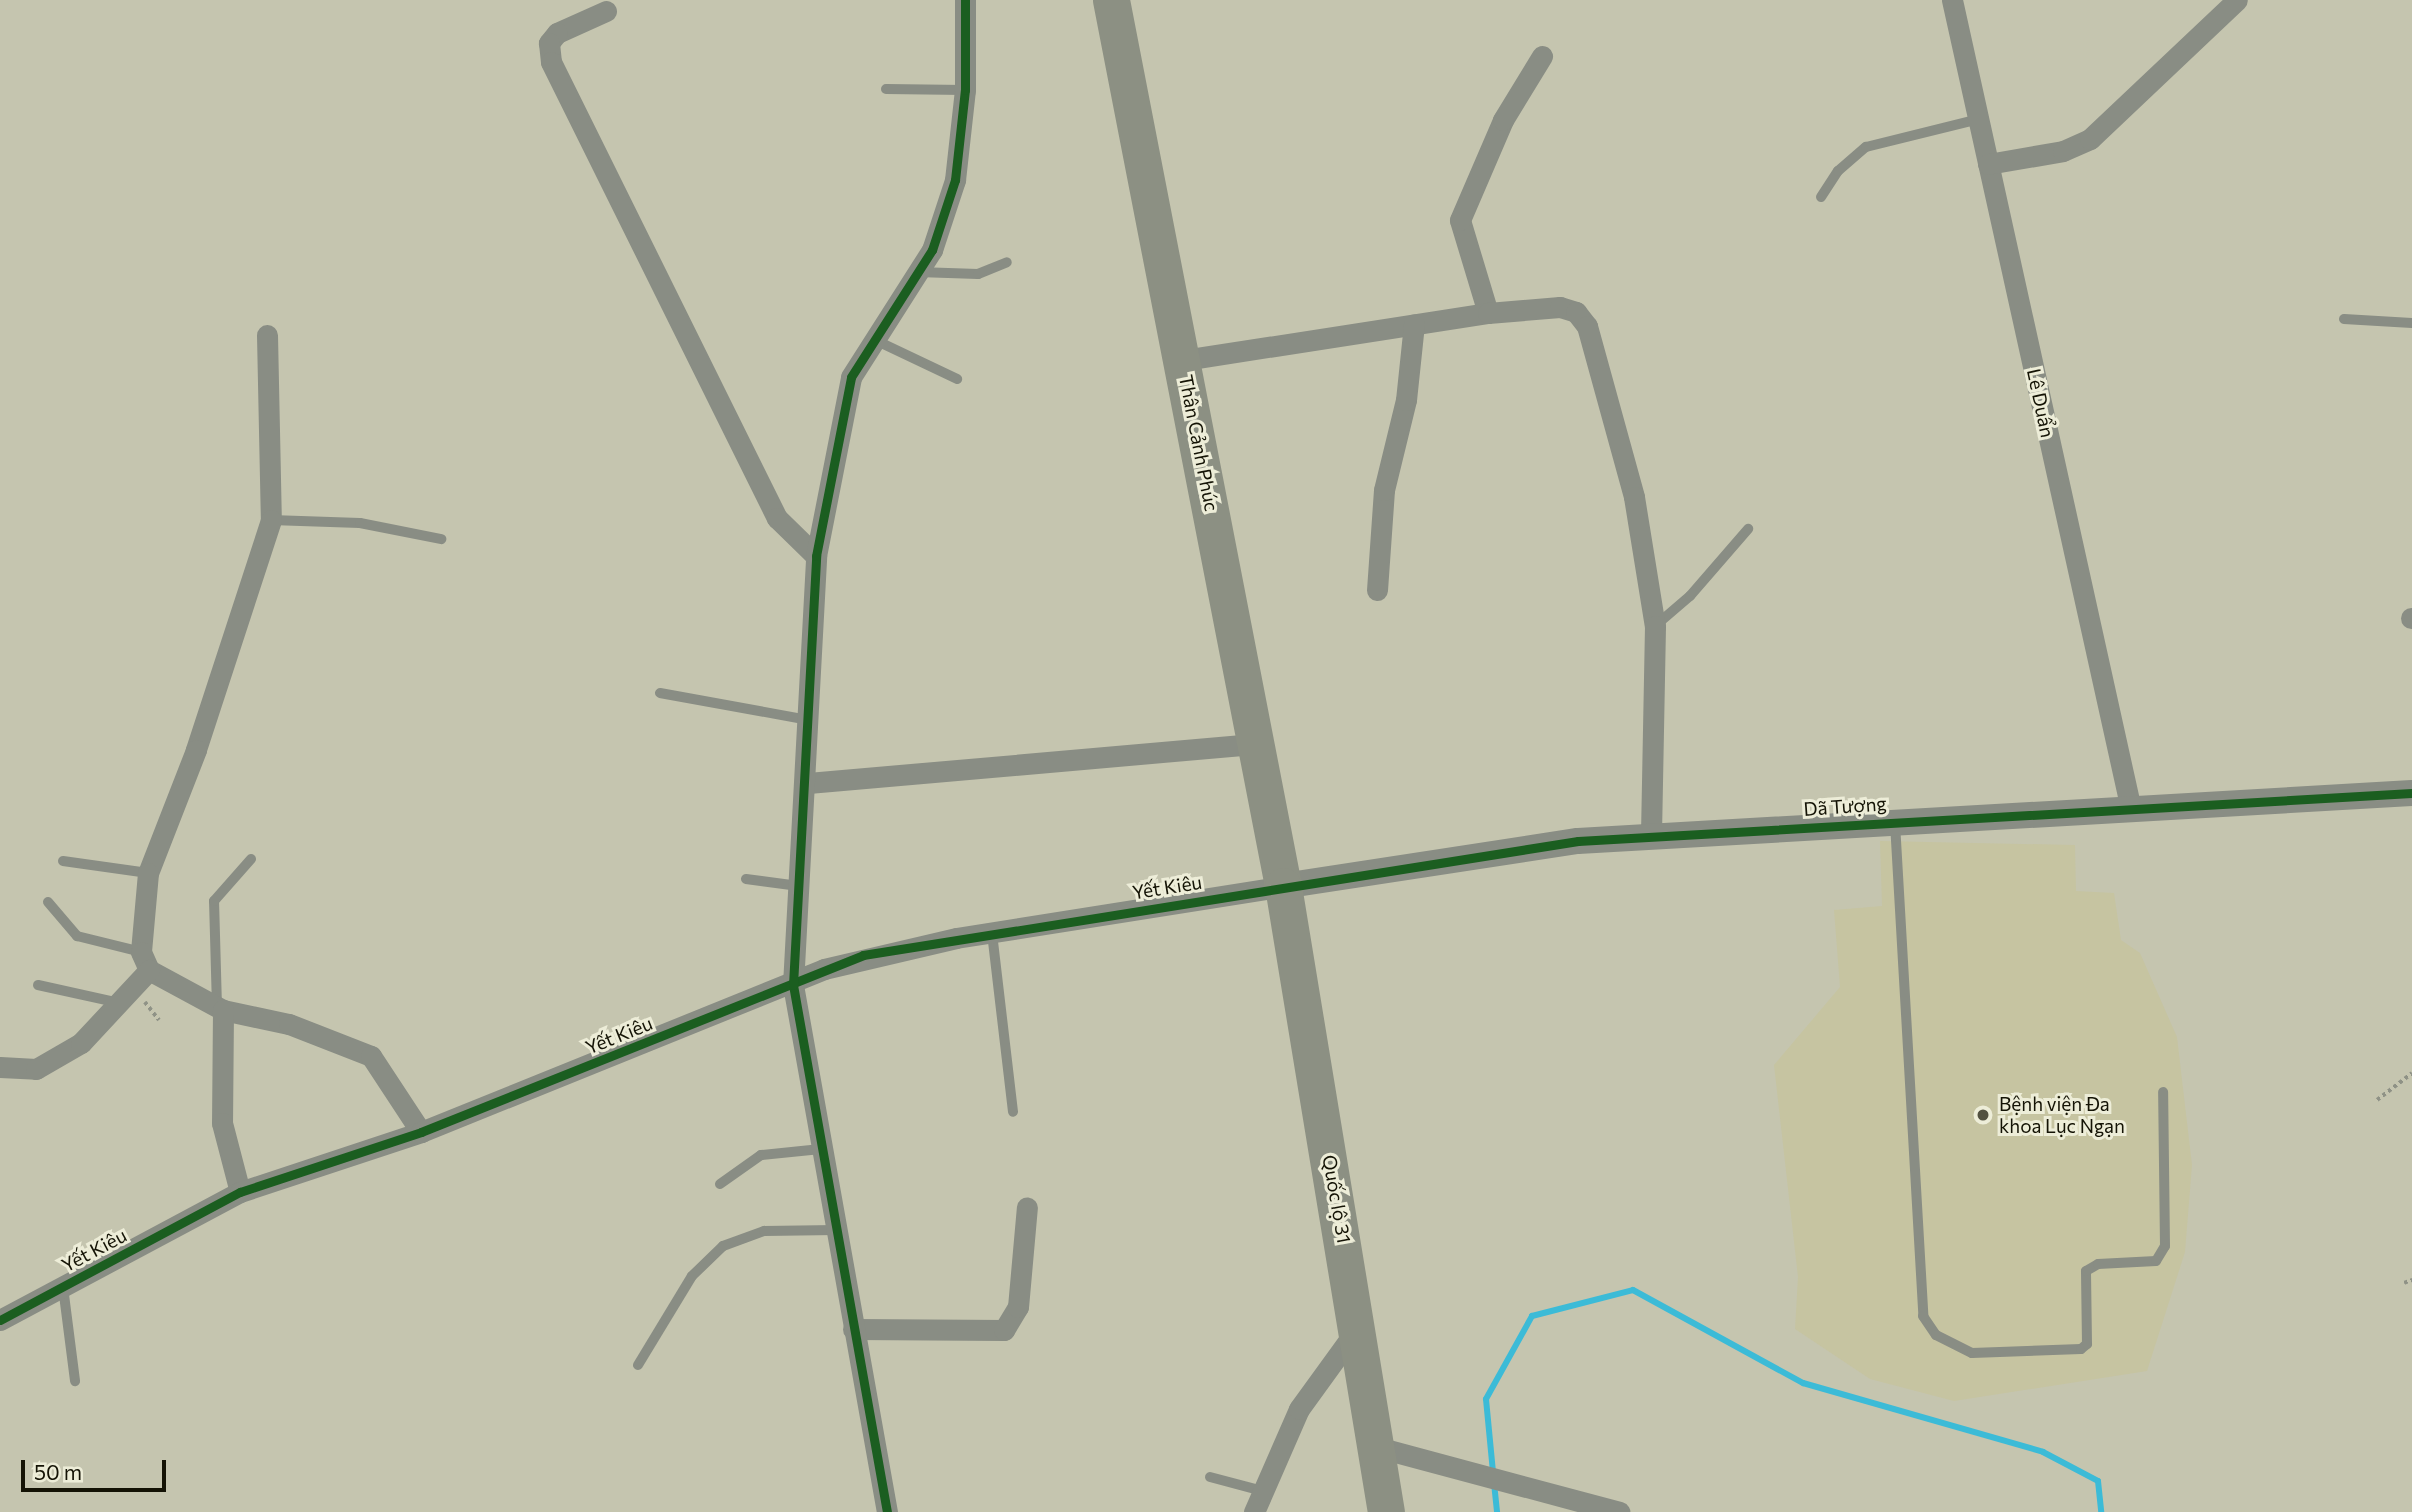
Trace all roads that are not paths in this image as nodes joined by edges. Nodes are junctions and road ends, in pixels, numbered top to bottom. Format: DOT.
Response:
graph roads {
  1 [pos="965,0"];
  2 [pos="1111,0"];
  3 [pos="1952,0"];
  4 [pos="2237,0"];
  5 [pos="606,11"];
  6 [pos="1542,55"];
  7 [pos="886,89"];
  8 [pos="965,90"];
  9 [pos="1979,119"];
  10 [pos="1988,164"];
  11 [pos="1821,197"];
  12 [pos="1007,262"];
  13 [pos="918,272"];
  14 [pos="1488,313"];
  15 [pos="2344,319"];
  16 [pos="2412,323"];
  17 [pos="1414,324"];
  18 [pos="267,335"];
  19 [pos="875,340"];
  20 [pos="1184,360"];
  21 [pos="957,379"];
  22 [pos="271,520"];
  23 [pos="1748,529"];
  24 [pos="441,539"];
  25 [pos="817,556"];
  26 [pos="1377,590"];
  27 [pos="1655,626"];
  28 [pos="660,693"];
  29 [pos="808,720"];
  30 [pos="1256,744"];
  31 [pos="808,783"];
  32 [pos="2412,793"];
  33 [pos="2130,805"];
  34 [pos="1895,820"];
  35 [pos="1651,836"];
  36 [pos="251,859"];
  37 [pos="63,861"];
  38 [pos="148,873"];
  39 [pos="746,879"];
  40 [pos="802,886"];
  41 [pos="1283,886"];
  42 [pos="48,902"];
  43 [pos="992,933"];
  44 [pos="145,961"];
  45 [pos="38,985"];
  46 [pos="793,985"];
  47 [pos="128,997"];
  48 [pos="220,1009"];
  49 [pos="0,1067"];
  50 [pos="2164,1092"];
  51 [pos="1013,1112"];
  52 [pos="421,1132"];
  53 [pos="821,1149"];
  54 [pos="720,1184"];
  55 [pos="240,1192"];
  56 [pos="1027,1206"];
  57 [pos="836,1230"];
  58 [pos="63,1287"];
  59 [pos="0,1320"];
  60 [pos="1359,1327"];
  61 [pos="853,1329"];
  62 [pos="638,1365"];
  63 [pos="75,1381"];
  64 [pos="1377,1447"];
  65 [pos="1210,1477"];
  66 [pos="1263,1491"];
  67 [pos="887,1512"];
  68 [pos="1254,1512"];
  69 [pos="1386,1512"];
  70 [pos="1619,1512"];
  1 -- 8 [label="street"];
  2 -- 20 [label="highway, Thân Cảnh Phúc"];
  3 -- 9 [label="street, Lê Duẩn"];
  4 -- 10 [label="street"];
  5 -- 25 [label="street"];
  6 -- 14 [label="street"];
  7 -- 8 [label="lane"];
  8 -- 13 [label="street"];
  9 -- 10 [label="street, Lê Duẩn"];
  9 -- 11 [label="lane"];
  10 -- 33 [label="street, Lê Duẩn"];
  12 -- 13 [label="lane"];
  13 -- 19 [label="street"];
  14 -- 17 [label="street"];
  14 -- 27 [label="street"];
  15 -- 16 [label="lane"];
  17 -- 20 [label="street"];
  17 -- 26 [label="street"];
  18 -- 22 [label="street"];
  19 -- 21 [label="lane"];
  19 -- 25 [label="street"];
  20 -- 30 [label="highway, Thân Cảnh Phúc"];
  22 -- 24 [label="lane"];
  22 -- 38 [label="street"];
  23 -- 27 [label="lane"];
  25 -- 29 [label="street"];
  27 -- 35 [label="street"];
  28 -- 29 [label="lane"];
  29 -- 31 [label="street"];
  30 -- 31 [label="street"];
  30 -- 41 [label="highway, Thân Cảnh Phúc"];
  31 -- 40 [label="street"];
  32 -- 33 [label="street, Dã Tượng"];
  33 -- 34 [label="street, Dã Tượng"];
  34 -- 35 [label="street, Dã Tượng"];
  34 -- 50 [label="lane"];
  35 -- 41 [label="street, Dã Tượng"];
  36 -- 48 [label="lane"];
  37 -- 38 [label="lane"];
  38 -- 44 [label="street"];
  39 -- 40 [label="lane"];
  40 -- 46 [label="street"];
  41 -- 43 [label="street, Yết Kiêu"];
  41 -- 60 [label="highway, Quốc lộ 31"];
  42 -- 44 [label="lane"];
  43 -- 46 [label="street, Yết Kiêu"];
  43 -- 51 [label="lane"];
  44 -- 47 [label="street"];
  44 -- 48 [label="street"];
  45 -- 47 [label="lane"];
  46 -- 52 [label="street, Yết Kiêu"];
  46 -- 53 [label="street"];
  47 -- 49 [label="street"];
  48 -- 52 [label="street"];
  48 -- 55 [label="street"];
  52 -- 55 [label="street, Yết Kiêu"];
  53 -- 54 [label="lane"];
  53 -- 57 [label="street"];
  55 -- 58 [label="street, Yết Kiêu"];
  56 -- 61 [label="street"];
  57 -- 61 [label="street"];
  57 -- 62 [label="lane"];
  58 -- 59 [label="street, Yết Kiêu"];
  58 -- 63 [label="lane"];
  60 -- 64 [label="highway, Quốc lộ 31"];
  60 -- 66 [label="street"];
  61 -- 67 [label="street"];
  64 -- 69 [label="highway, Quốc lộ 31"];
  64 -- 70 [label="street"];
  65 -- 66 [label="lane"];
  66 -- 68 [label="street"];
}
